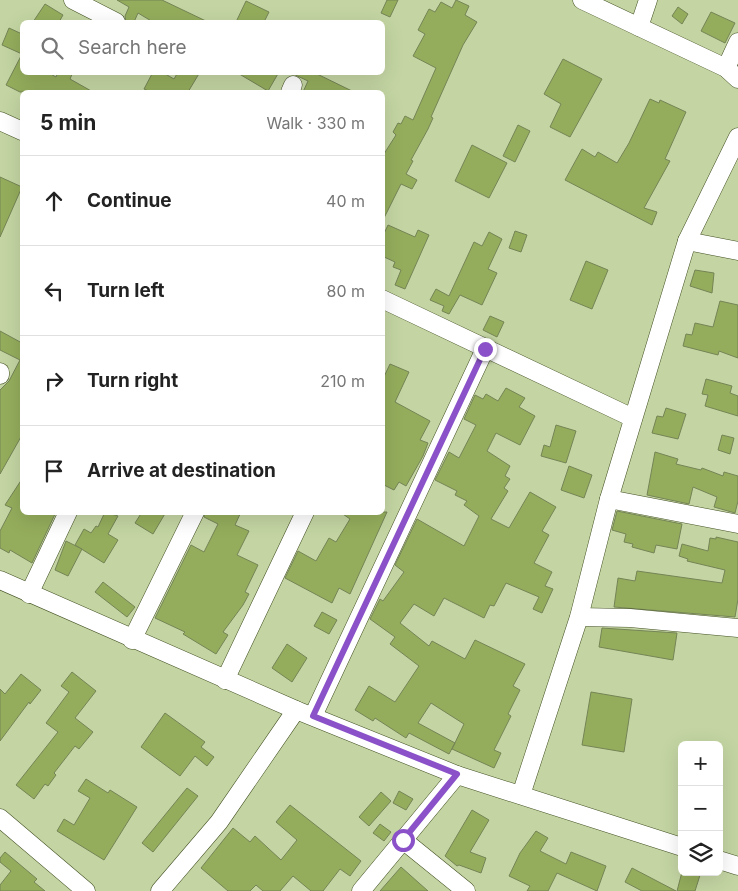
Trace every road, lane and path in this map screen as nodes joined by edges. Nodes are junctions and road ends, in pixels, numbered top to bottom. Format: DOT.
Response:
graph roads {
  1 [pos="72,0"];
  2 [pos="582,0"];
  3 [pos="648,0"];
  4 [pos="112,20"];
  5 [pos="639,26"];
  6 [pos="738,42"];
  7 [pos="732,74"];
  8 [pos="0,121"];
  9 [pos="20,130"];
  10 [pos="738,137"];
  11 [pos="687,241"];
  12 [pos="738,251"];
  13 [pos="385,300"];
  14 [pos="485,349"];
  15 [pos="633,418"];
  16 [pos="609,499"];
  17 [pos="67,515"];
  18 [pos="194,515"];
  19 [pos="303,515"];
  20 [pos="738,524"];
  21 [pos="0,580"];
  22 [pos="28,594"];
  23 [pos="579,617"];
  24 [pos="738,628"];
  25 [pos="132,640"];
  26 [pos="225,680"];
  27 [pos="296,710"];
  28 [pos="313,716"];
  29 [pos="457,774"];
  30 [pos="521,795"];
  31 [pos="0,818"];
  32 [pos="403,840"];
  33 [pos="678,846"];
  34 [pos="723,861"];
  35 [pos="738,866"];
  36 [pos="86,891"];
  37 [pos="160,891"];
  38 [pos="360,891"];
  39 [pos="466,891"];
  1 -- 4 [label="street"];
  2 -- 5 [label="street"];
  3 -- 5 [label="street"];
  5 -- 7 [label="street"];
  6 -- 7 [label="street"];
  8 -- 9 [label="street"];
  10 -- 11 [label="street"];
  11 -- 12 [label="street"];
  11 -- 15 [label="street"];
  13 -- 14 [label="street"];
  14 -- 15 [label="street"];
  14 -- 28 [label="street"];
  15 -- 16 [label="street"];
  16 -- 20 [label="street"];
  16 -- 23 [label="street"];
  17 -- 22 [label="street"];
  18 -- 25 [label="street"];
  19 -- 26 [label="street"];
  21 -- 22 [label="street"];
  22 -- 25 [label="street"];
  23 -- 24 [label="street"];
  23 -- 30 [label="street"];
  25 -- 26 [label="street"];
  26 -- 27 [label="street"];
  27 -- 28 [label="street"];
  27 -- 37 [label="street"];
  28 -- 29 [label="street"];
  29 -- 30 [label="street"];
  29 -- 32 [label="street"];
  30 -- 33 [label="street"];
  31 -- 36 [label="street"];
  32 -- 38 [label="street"];
  32 -- 39 [label="street"];
  34 -- 35 [label="street"];
}
